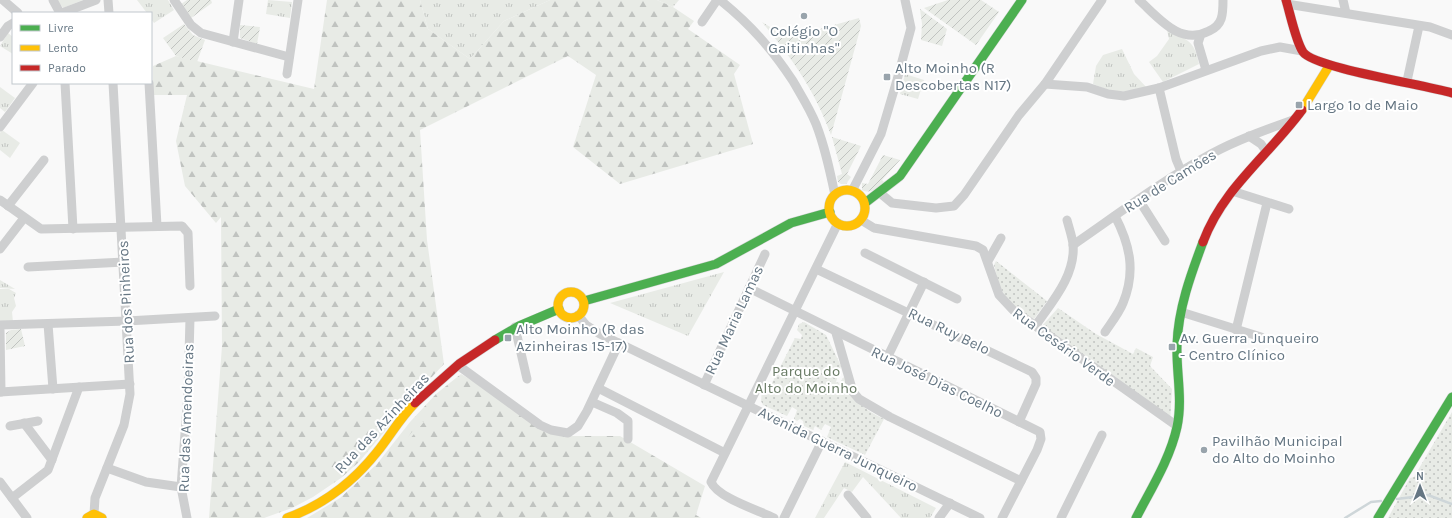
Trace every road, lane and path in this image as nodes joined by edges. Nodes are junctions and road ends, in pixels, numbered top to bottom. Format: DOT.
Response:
graph roads {
  1 [pos="3,0"];
  2 [pos="53,0"];
  3 [pos="96,0"];
  4 [pos="108,0"];
  5 [pos="174,0"];
  6 [pos="239,0"];
  7 [pos="298,0"];
  8 [pos="719,0"];
  9 [pos="905,0"];
  10 [pos="1022,0"];
  11 [pos="1102,0"];
  12 [pos="1139,0"];
  13 [pos="1223,0"];
  14 [pos="1343,0"];
  15 [pos="1286,2"];
  16 [pos="17,12"];
  17 [pos="60,12"];
  18 [pos="64,12"];
  19 [pos="109,12"];
  20 [pos="1346,13"];
  21 [pos="702,22"];
  22 [pos="12,24"];
  23 [pos="1419,26"];
  24 [pos="1452,35"];
  25 [pos="0,37"];
  26 [pos="1200,37"];
  27 [pos="233,42"];
  28 [pos="1302,51"];
  29 [pos="289,57"];
  30 [pos="1329,66"];
  31 [pos="1206,70"];
  32 [pos="287,74"];
  33 [pos="1407,81"];
  34 [pos="32,84"];
  35 [pos="65,84"];
  36 [pos="113,84"];
  37 [pos="149,84"];
  38 [pos="1045,84"];
  39 [pos="1159,88"];
  40 [pos="1452,93"];
  41 [pos="1294,120"];
  42 [pos="0,127"];
  43 [pos="1249,136"];
  44 [pos="1266,151"];
  45 [pos="44,160"];
  46 [pos="1181,170"];
  47 [pos="852,191"];
  48 [pos="1232,192"];
  49 [pos="880,193"];
  50 [pos="835,195"];
  51 [pos="0,200"];
  52 [pos="1139,200"];
  53 [pos="865,203"];
  54 [pos="1267,203"];
  55 [pos="8,206"];
  56 [pos="1289,209"];
  57 [pos="830,212"];
  58 [pos="1115,216"];
  59 [pos="24,218"];
  60 [pos="861,220"];
  61 [pos="1067,220"];
  62 [pos="838,223"];
  63 [pos="157,226"];
  64 [pos="122,227"];
  65 [pos="73,229"];
  66 [pos="1001,238"];
  67 [pos="1165,241"];
  68 [pos="1073,245"];
  69 [pos="0,249"];
  70 [pos="865,253"];
  71 [pos="765,254"];
  72 [pos="124,262"];
  73 [pos="988,262"];
  74 [pos="28,267"];
  75 [pos="816,269"];
  76 [pos="924,282"];
  77 [pos="190,286"];
  78 [pos="749,288"];
  79 [pos="957,299"];
  80 [pos="584,301"];
  81 [pos="558,309"];
  82 [pos="795,312"];
  83 [pos="909,312"];
  84 [pos="1181,312"];
  85 [pos="578,315"];
  86 [pos="215,316"];
  87 [pos="190,318"];
  88 [pos="127,322"];
  89 [pos="48,324"];
  90 [pos="0,325"];
  91 [pos="1036,325"];
  92 [pos="515,327"];
  93 [pos="0,330"];
  94 [pos="1236,330"];
  95 [pos="1105,332"];
  96 [pos="836,333"];
  97 [pos="1260,337"];
  98 [pos="619,343"];
  99 [pos="0,354"];
  100 [pos="887,358"];
  101 [pos="0,364"];
  102 [pos="459,366"];
  103 [pos="527,379"];
  104 [pos="130,384"];
  105 [pos="704,385"];
  106 [pos="79,387"];
  107 [pos="598,388"];
  108 [pos="53,389"];
  109 [pos="1,392"];
  110 [pos="1452,397"];
  111 [pos="592,402"];
  112 [pos="749,405"];
  113 [pos="38,421"];
  114 [pos="1019,422"];
  115 [pos="24,423"];
  116 [pos="10,426"];
  117 [pos="1177,426"];
  118 [pos="1102,435"];
  119 [pos="628,439"];
  120 [pos="822,441"];
  121 [pos="725,453"];
  122 [pos="52,460"];
  123 [pos="107,468"];
  124 [pos="1022,481"];
  125 [pos="0,482"];
  126 [pos="181,487"];
  127 [pos="848,495"];
  128 [pos="12,498"];
  129 [pos="950,503"];
  130 [pos="94,517"];
  131 [pos="27,518"];
  132 [pos="187,518"];
  133 [pos="287,518"];
  134 [pos="774,518"];
  135 [pos="784,518"];
  136 [pos="867,518"];
  137 [pos="939,518"];
  138 [pos="980,518"];
  139 [pos="1002,518"];
  140 [pos="1061,518"];
  141 [pos="1136,518"];
  142 [pos="1378,518"];
  1 -- 16 [label="street"];
  2 -- 17 [label="street"];
  3 -- 18 [label="street"];
  4 -- 19 [label="street"];
  5 -- 27 [label="street"];
  6 -- 27 [label="street"];
  7 -- 29 [label="street"];
  8 -- 21 [label="street"];
  8 -- 50 [label="street"];
  9 -- 47 [label="street"];
  10 -- 49 [label="street"];
  11 -- 38 [label="street"];
  12 -- 26 [label="street"];
  13 -- 26 [label="street"];
  14 -- 20 [label="street"];
  15 -- 20 [label="street"];
  15 -- 28 [label="street"];
  20 -- 23 [label="street"];
  22 -- 25 [label="street"];
  23 -- 24 [label="street"];
  23 -- 33 [label="street"];
  26 -- 31 [label="street"];
  27 -- 29 [label="street"];
  28 -- 30 [label="street"];
  28 -- 31 [label="street"];
  29 -- 32 [label="street"];
  30 -- 33 [label="street"];
  30 -- 41 [label="street"];
  31 -- 39 [label="street"];
  33 -- 40 [label="street"];
  34 -- 42 [label="street"];
  35 -- 65 [label="street"];
  36 -- 64 [label="street, Rua dos Pinheiros"];
  37 -- 63 [label="street"];
  38 -- 39 [label="street"];
  38 -- 49 [label="street"];
  39 -- 46 [label="street"];
  41 -- 43 [label="street, Rua de Camões"];
  41 -- 44 [label="street"];
  43 -- 44 [label="street"];
  43 -- 46 [label="street, Rua de Camões"];
  44 -- 48 [label="street"];
  45 -- 55 [label="street"];
  46 -- 52 [label="street, Rua de Camões"];
  47 -- 50 [label="street"];
  47 -- 53 [label="street"];
  48 -- 54 [label="street"];
  48 -- 84 [label="street"];
  49 -- 53 [label="street"];
  50 -- 57 [label="street"];
  51 -- 55 [label="street"];
  52 -- 58 [label="street, Rua de Camões"];
  52 -- 67 [label="street"];
  53 -- 60 [label="street"];
  54 -- 56 [label="street"];
  54 -- 94 [label="street"];
  55 -- 59 [label="street"];
  57 -- 62 [label="street"];
  57 -- 80 [label="street"];
  58 -- 68 [label="street, Rua de Camões"];
  58 -- 95 [label="street"];
  59 -- 65 [label="street"];
  59 -- 69 [label="street"];
  60 -- 62 [label="street"];
  60 -- 73 [label="street, Rua Cesário Verde"];
  61 -- 68 [label="street"];
  62 -- 75 [label="street"];
  63 -- 64 [label="street"];
  63 -- 77 [label="street"];
  64 -- 65 [label="street"];
  64 -- 72 [label="street, Rua dos Pinheiros"];
  66 -- 73 [label="street"];
  68 -- 91 [label="street"];
  70 -- 76 [label="street"];
  71 -- 78 [label="street, Rua Maria Lamas"];
  72 -- 74 [label="street"];
  72 -- 88 [label="street, Rua dos Pinheiros"];
  73 -- 91 [label="street, Rua Cesário Verde"];
  75 -- 82 [label="street"];
  75 -- 83 [label="street, Rua Ruy Belo"];
  76 -- 79 [label="street"];
  76 -- 83 [label="street"];
  78 -- 82 [label="street, Rua José Dias Coelho"];
  78 -- 105 [label="street, Rua Maria Lamas"];
  80 -- 81 [label="street"];
  80 -- 85 [label="street"];
  81 -- 85 [label="street"];
  81 -- 92 [label="street, Rua das Azinheiras"];
  82 -- 96 [label="street, Rua José Dias Coelho"];
  82 -- 112 [label="street"];
  83 -- 100 [label="street"];
  83 -- 114 [label="street, Rua Ruy Belo"];
  84 -- 94 [label="street"];
  84 -- 117 [label="street"];
  85 -- 98 [label="street, Avenida Guerra Junqueiro"];
  86 -- 87 [label="street"];
  87 -- 88 [label="street"];
  87 -- 126 [label="street, Rua das Amendoeiras"];
  88 -- 89 [label="street"];
  88 -- 104 [label="street, Rua dos Pinheiros"];
  89 -- 90 [label="street"];
  89 -- 108 [label="street"];
  91 -- 117 [label="street, Rua Cesário Verde"];
  92 -- 102 [label="street, Rua das Azinheiras"];
  92 -- 103 [label="street"];
  93 -- 99 [label="street"];
  94 -- 97 [label="street"];
  96 -- 100 [label="street, Rua José Dias Coelho"];
  96 -- 124 [label="street"];
  98 -- 105 [label="street, Avenida Guerra Junqueiro"];
  98 -- 107 [label="street"];
  99 -- 101 [label="street"];
  100 -- 114 [label="street, Rua José Dias Coelho"];
  101 -- 109 [label="street"];
  102 -- 111 [label="street"];
  102 -- 133 [label="street, Rua das Azinheiras"];
  104 -- 106 [label="street"];
  104 -- 123 [label="street, Rua dos Pinheiros"];
  105 -- 112 [label="street, Avenida Guerra Junqueiro"];
  106 -- 108 [label="street"];
  106 -- 122 [label="street"];
  107 -- 111 [label="street"];
  107 -- 121 [label="street"];
  108 -- 109 [label="street"];
  110 -- 142 [label="street"];
  111 -- 119 [label="street"];
  112 -- 120 [label="street, Avenida Guerra Junqueiro"];
  112 -- 121 [label="street"];
  113 -- 115 [label="street"];
  114 -- 124 [label="street, Rua José Dias Coelho"];
  115 -- 116 [label="street"];
  115 -- 122 [label="street"];
  117 -- 141 [label="street"];
  118 -- 140 [label="street"];
  120 -- 129 [label="street, Avenida Guerra Junqueiro"];
  120 -- 135 [label="street"];
  121 -- 134 [label="street"];
  122 -- 128 [label="street"];
  123 -- 126 [label="street"];
  123 -- 130 [label="street, Rua dos Pinheiros"];
  124 -- 139 [label="street, Rua José Dias Coelho"];
  125 -- 128 [label="street"];
  126 -- 132 [label="street, Rua das Amendoeiras"];
  127 -- 136 [label="street"];
  128 -- 131 [label="street"];
  129 -- 137 [label="street"];
  129 -- 138 [label="street, Avenida Guerra Junqueiro"];
}
